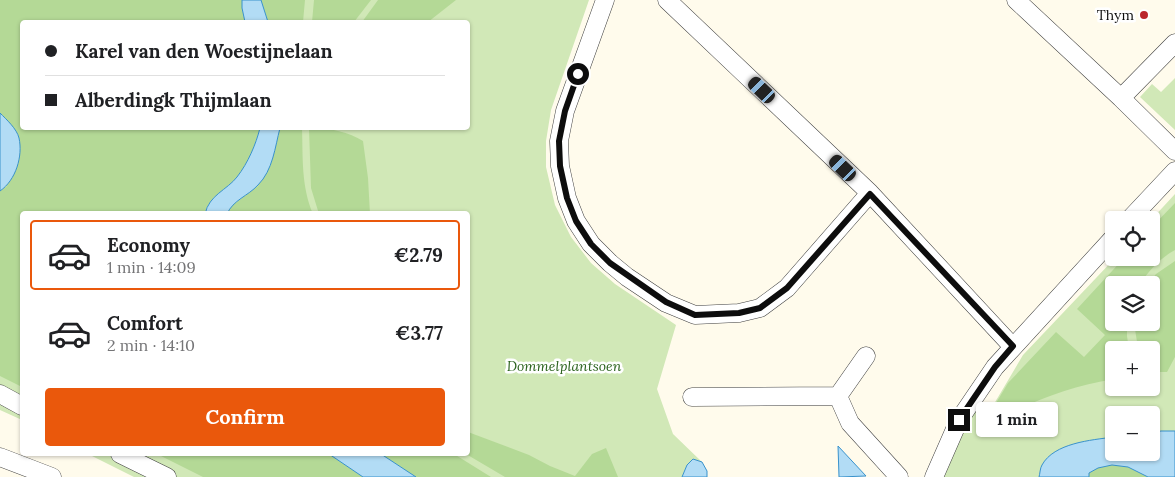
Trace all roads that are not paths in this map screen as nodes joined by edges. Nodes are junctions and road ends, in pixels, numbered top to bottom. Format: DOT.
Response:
graph roads {
  1 [pos="605,0"];
  2 [pos="667,0"];
  3 [pos="1016,0"];
  4 [pos="1175,42"];
  5 [pos="1121,98"];
  6 [pos="1175,151"];
  7 [pos="1175,171"];
  8 [pos="870,194"];
  9 [pos="1138,211"];
  10 [pos="1105,247"];
  11 [pos="1013,346"];
  12 [pos="866,356"];
  13 [pos="0,394"];
  14 [pos="838,396"];
  15 [pos="692,397"];
  16 [pos="20,405"];
  17 [pos="124,456"];
  18 [pos="0,457"];
  19 [pos="52,477"];
  20 [pos="167,477"];
  21 [pos="899,477"];
  22 [pos="934,477"];
  1 -- 8 [label="street"];
  2 -- 8 [label="street"];
  3 -- 5 [label="street"];
  4 -- 5 [label="street"];
  5 -- 6 [label="street"];
  7 -- 9 [label="street"];
  8 -- 11 [label="street"];
  10 -- 11 [label="street"];
  11 -- 22 [label="street"];
  12 -- 14 [label="street"];
  13 -- 16 [label="street"];
  14 -- 15 [label="street"];
  14 -- 21 [label="street"];
  17 -- 20 [label="street"];
  18 -- 19 [label="street"];
}
